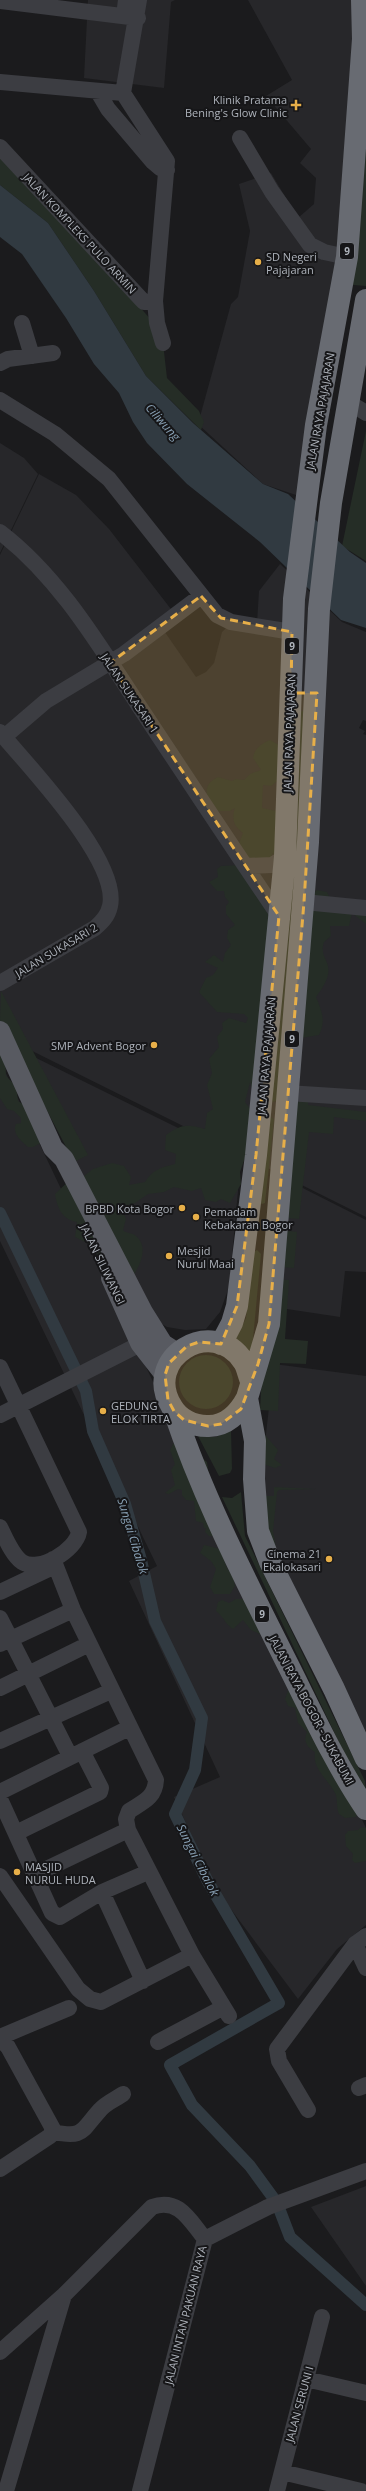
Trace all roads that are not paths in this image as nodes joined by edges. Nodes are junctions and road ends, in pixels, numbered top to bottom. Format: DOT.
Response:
graph roads {
  1 [pos="139,0"];
  2 [pos="362,0"];
  3 [pos="0,2"];
  4 [pos="129,11"];
  5 [pos="0,82"];
  6 [pos="98,92"];
  7 [pos="123,93"];
  8 [pos="240,138"];
  9 [pos="0,147"];
  10 [pos="167,170"];
  11 [pos="347,257"];
  12 [pos="342,284"];
  13 [pos="366,286"];
  14 [pos="148,300"];
  15 [pos="366,300"];
  16 [pos="22,323"];
  17 [pos="163,343"];
  18 [pos="53,353"];
  19 [pos="32,356"];
  20 [pos="0,363"];
  21 [pos="0,400"];
  22 [pos="357,407"];
  23 [pos="0,532"];
  24 [pos="202,596"];
  25 [pos="292,632"];
  26 [pos="110,663"];
  27 [pos="291,693"];
  28 [pos="316,694"];
  29 [pos="2,735"];
  30 [pos="284,857"];
  31 [pos="245,866"];
  32 [pos="304,902"];
  33 [pos="366,908"];
  34 [pos="278,916"];
  35 [pos="0,983"];
  36 [pos="0,1031"];
  37 [pos="5,1050"];
  38 [pos="287,1093"];
  39 [pos="366,1098"];
  40 [pos="248,1218"];
  41 [pos="277,1222"];
  42 [pos="149,1339"];
  43 [pos="221,1344"];
  44 [pos="177,1353"];
  45 [pos="0,1367"];
  46 [pos="165,1375"];
  47 [pos="249,1389"];
  48 [pos="18,1406"];
  49 [pos="174,1411"];
  50 [pos="0,1415"];
  51 [pos="1,1531"];
  52 [pos="54,1562"];
  53 [pos="0,1592"];
  54 [pos="73,1610"];
  55 [pos="0,1618"];
  56 [pos="5,1642"];
  57 [pos="90,1644"];
  58 [pos="29,1674"];
  59 [pos="0,1688"];
  60 [pos="111,1691"];
  61 [pos="51,1718"];
  62 [pos="129,1728"];
  63 [pos="0,1741"];
  64 [pos="76,1754"];
  65 [pos="366,1759"];
  66 [pos="0,1792"];
  67 [pos="0,1798"];
  68 [pos="366,1809"];
  69 [pos="128,1830"];
  70 [pos="16,1833"];
  71 [pos="148,1872"];
  72 [pos="36,1874"];
  73 [pos="0,1876"];
  74 [pos="102,1892"];
  75 [pos="361,1940"];
  76 [pos="192,1955"];
  77 [pos="366,1968"];
  78 [pos="143,1981"];
  79 [pos="69,2008"];
  80 [pos="0,2038"];
  81 [pos="158,2042"];
  82 [pos="123,2094"];
  83 [pos="308,2110"];
  84 [pos="52,2132"];
  85 [pos="0,2169"];
  86 [pos="366,2171"];
  87 [pos="205,2239"];
  88 [pos="64,2295"];
  89 [pos="322,2316"];
  90 [pos="0,2352"];
  91 [pos="306,2379"];
  92 [pos="366,2393"];
  93 [pos="282,2472"];
  94 [pos="6,2491"];
  95 [pos="140,2491"];
  96 [pos="277,2491"];
  97 [pos="361,2491"];
  1 -- 4 [label="street"];
  2 -- 11 [label="highway, JALAN RAYA PAJAJARAN / 9"];
  3 -- 4 [label="street"];
  4 -- 7 [label="street"];
  5 -- 6 [label="street"];
  6 -- 7 [label="street"];
  6 -- 10 [label="street"];
  7 -- 10 [label="street"];
  8 -- 11 [label="street"];
  9 -- 14 [label="street, JALAN KOMPLEKS PULO ARMIN"];
  10 -- 14 [label="street"];
  11 -- 12 [label="highway, JALAN RAYA PAJAJARAN / 9"];
  12 -- 13 [label="highway"];
  12 -- 25 [label="highway, JALAN RAYA PAJAJARAN / 9"];
  14 -- 17 [label="street"];
  15 -- 22 [label="highway, 9"];
  16 -- 19 [label="street"];
  18 -- 19 [label="street"];
  19 -- 20 [label="street"];
  21 -- 24 [label="street"];
  22 -- 28 [label="highway, 9"];
  23 -- 26 [label="street, JALAN SUKASARI 1"];
  24 -- 25 [label="street"];
  24 -- 26 [label="street"];
  25 -- 27 [label="highway, JALAN RAYA PAJAJARAN / 9"];
  26 -- 29 [label="street"];
  26 -- 31 [label="street, JALAN SUKASARI 1"];
  27 -- 28 [label="highway"];
  27 -- 30 [label="highway, JALAN RAYA PAJAJARAN / 9"];
  28 -- 32 [label="highway, 9"];
  29 -- 35 [label="street, JALAN SUKASARI 2"];
  30 -- 31 [label="street"];
  30 -- 34 [label="highway, JALAN RAYA PAJAJARAN / 9"];
  31 -- 34 [label="street, JALAN SUKASARI 1"];
  32 -- 33 [label="street"];
  32 -- 38 [label="highway, 9"];
  34 -- 40 [label="highway, JALAN RAYA PAJAJARAN / 9"];
  36 -- 37 [label="main road, JALAN SILIWANGI"];
  37 -- 42 [label="main road, JALAN SILIWANGI"];
  38 -- 39 [label="street"];
  38 -- 41 [label="highway, 9"];
  40 -- 41 [label="highway"];
  40 -- 43 [label="highway, JALAN RAYA PAJAJARAN / 9"];
  41 -- 47 [label="highway, 9"];
  42 -- 44 [label="main road, JALAN SILIWANGI"];
  42 -- 46 [label="main road, JALAN SILIWANGI"];
  42 -- 48 [label="street"];
  43 -- 44 [label="highway"];
  43 -- 47 [label="highway"];
  44 -- 46 [label="highway, 9"];
  45 -- 48 [label="street"];
  46 -- 49 [label="highway, 9"];
  47 -- 49 [label="highway, 9"];
  47 -- 65 [label="highway"];
  48 -- 50 [label="street"];
  48 -- 52 [label="street"];
  49 -- 68 [label="highway, JALAN RAYA BOGOR - SUKABUMI / 9"];
  51 -- 52 [label="street"];
  52 -- 53 [label="street"];
  52 -- 54 [label="street"];
  54 -- 56 [label="street"];
  54 -- 57 [label="street"];
  55 -- 56 [label="street"];
  56 -- 58 [label="street"];
  57 -- 58 [label="street"];
  57 -- 60 [label="street"];
  58 -- 59 [label="street"];
  58 -- 61 [label="street"];
  60 -- 61 [label="street"];
  60 -- 62 [label="street"];
  61 -- 63 [label="street"];
  61 -- 64 [label="street"];
  62 -- 64 [label="street"];
  62 -- 69 [label="street"];
  64 -- 66 [label="street"];
  64 -- 70 [label="street"];
  67 -- 70 [label="street"];
  69 -- 71 [label="street"];
  69 -- 72 [label="street"];
  70 -- 72 [label="street"];
  71 -- 74 [label="street"];
  71 -- 76 [label="street"];
  72 -- 74 [label="street"];
  73 -- 78 [label="street"];
  74 -- 78 [label="street"];
  75 -- 77 [label="street"];
  75 -- 83 [label="street"];
  76 -- 78 [label="street"];
  76 -- 81 [label="street"];
  79 -- 80 [label="street"];
  80 -- 84 [label="street"];
  82 -- 84 [label="street"];
  84 -- 85 [label="street"];
  86 -- 87 [label="street, JALAN INTAN PAKUAN RAYA"];
  87 -- 88 [label="street"];
  87 -- 95 [label="street, JALAN INTAN PAKUAN RAYA"];
  88 -- 90 [label="street"];
  88 -- 94 [label="street"];
  89 -- 91 [label="street, JALAN SERUNI I"];
  91 -- 92 [label="street"];
  91 -- 93 [label="street, JALAN SERUNI I"];
  93 -- 96 [label="street, JALAN SERUNI I"];
  93 -- 97 [label="street"];
}
